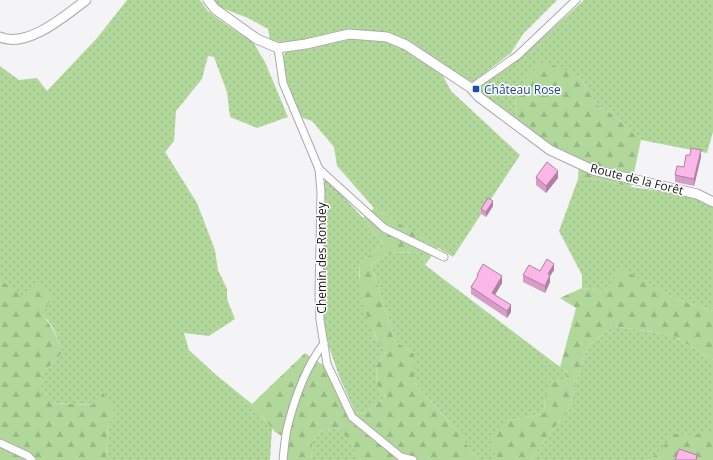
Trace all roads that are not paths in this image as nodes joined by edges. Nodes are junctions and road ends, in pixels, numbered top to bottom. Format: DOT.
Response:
graph roads {
  1 [pos="86,0"];
  2 [pos="208,0"];
  3 [pos="576,0"];
  4 [pos="0,37"];
  5 [pos="278,48"];
  6 [pos="470,88"];
  7 [pos="319,169"];
  8 [pos="713,202"];
  9 [pos="444,257"];
  10 [pos="324,343"];
  11 [pos="0,443"];
  12 [pos="32,460"];
  13 [pos="283,460"];
  14 [pos="413,460"];
  1 -- 4 [label="street"];
  2 -- 5 [label="street"];
  3 -- 6 [label="street"];
  5 -- 6 [label="street, Route de la Forêt"];
  5 -- 7 [label="street, Chemin des Rondey"];
  6 -- 8 [label="street, Route de la Forêt"];
  7 -- 9 [label="street"];
  7 -- 10 [label="street, Chemin des Rondey"];
  10 -- 13 [label="street"];
  10 -- 14 [label="street, Chemin des Rondey"];
  11 -- 12 [label="street"];
}
